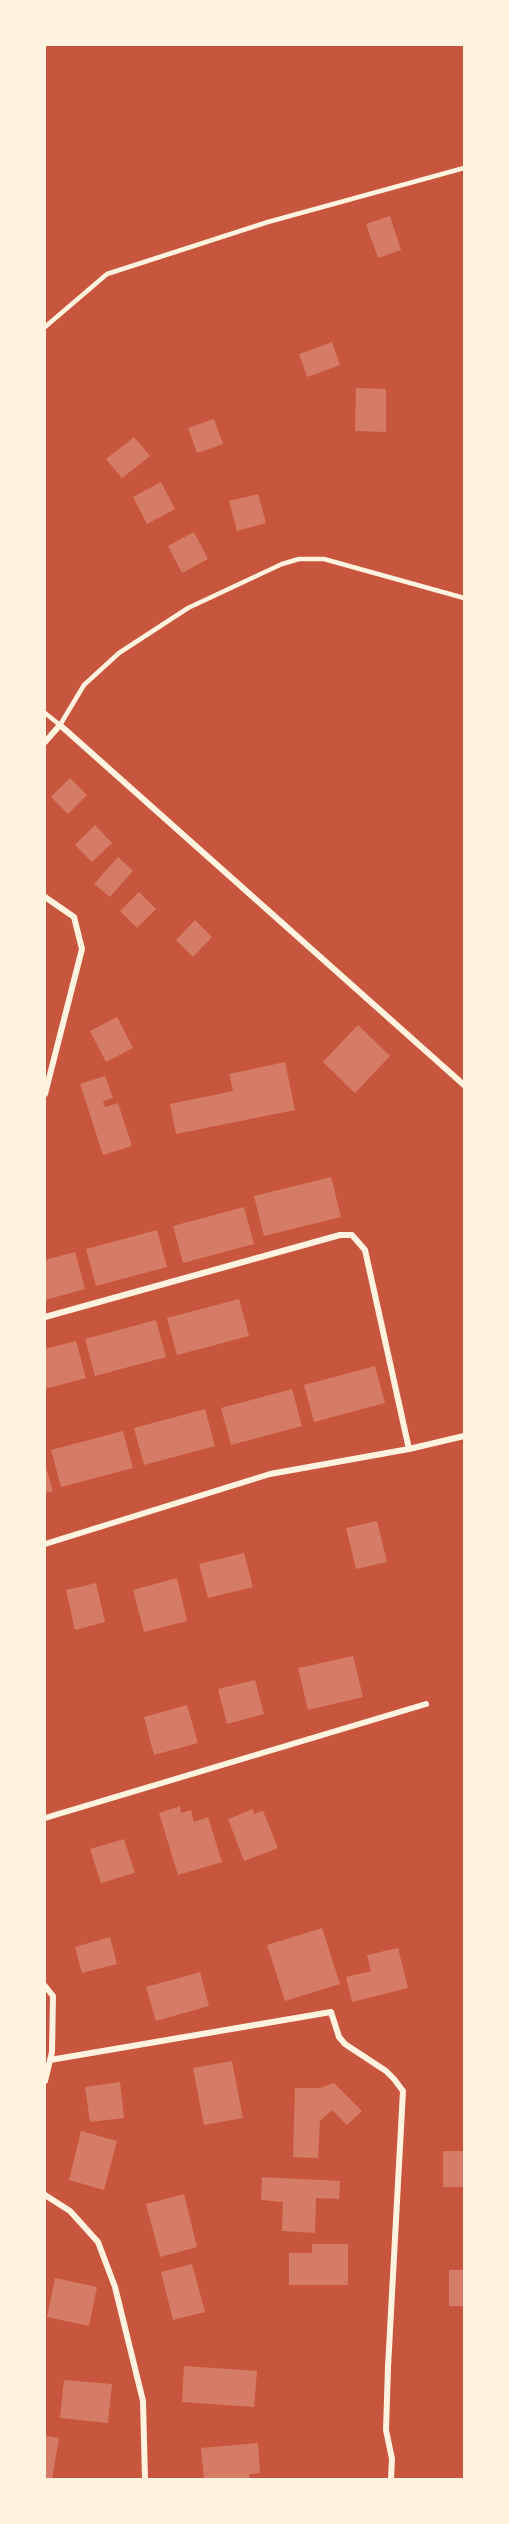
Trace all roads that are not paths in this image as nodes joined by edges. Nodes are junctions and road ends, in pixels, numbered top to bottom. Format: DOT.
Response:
graph roads {
  1 [pos="464,168"];
  2 [pos="45,327"];
  3 [pos="464,598"];
  4 [pos="45,713"];
  5 [pos="60,725"];
  6 [pos="45,742"];
  7 [pos="45,897"];
  8 [pos="464,1085"];
  9 [pos="45,1094"];
  10 [pos="45,1317"];
  11 [pos="464,1436"];
  12 [pos="409,1449"];
  13 [pos="45,1544"];
  14 [pos="426,1704"];
  15 [pos="45,1818"];
  16 [pos="45,1986"];
  17 [pos="50,2060"];
  18 [pos="45,2081"];
  19 [pos="45,2195"];
  20 [pos="145,2479"];
  21 [pos="391,2479"];
  1 -- 2 [label="lane"];
  3 -- 5 [label="lane"];
  4 -- 5 [label="lane"];
  5 -- 6 [label="street"];
  5 -- 8 [label="street"];
  7 -- 9 [label="street"];
  10 -- 12 [label="street"];
  11 -- 12 [label="street"];
  12 -- 13 [label="street"];
  14 -- 15 [label="street"];
  16 -- 17 [label="street"];
  17 -- 18 [label="street"];
  17 -- 21 [label="street"];
  19 -- 20 [label="street"];
}
